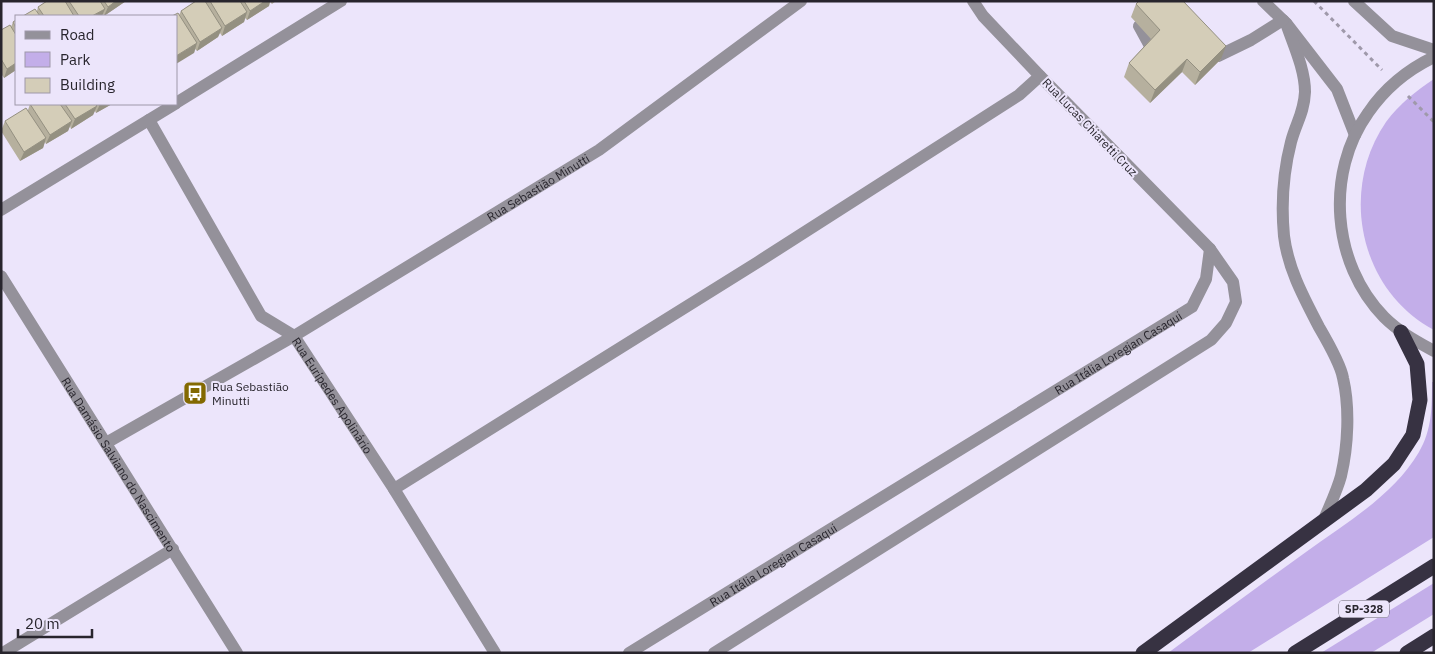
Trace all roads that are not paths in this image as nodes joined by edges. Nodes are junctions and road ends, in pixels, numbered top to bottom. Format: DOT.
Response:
graph roads {
  1 [pos="341,1"];
  2 [pos="802,1"];
  3 [pos="973,1"];
  4 [pos="1262,1"];
  5 [pos="1354,1"];
  6 [pos="1284,21"];
  7 [pos="1139,26"];
  8 [pos="1151,48"];
  9 [pos="1434,50"];
  10 [pos="1218,56"];
  11 [pos="1434,57"];
  12 [pos="1040,76"];
  13 [pos="178,101"];
  14 [pos="172,105"];
  15 [pos="149,120"];
  16 [pos="1355,135"];
  17 [pos="1,210"];
  18 [pos="1210,249"];
  19 [pos="1,276"];
  20 [pos="1401,332"];
  21 [pos="294,336"];
  22 [pos="1434,351"];
  23 [pos="106,443"];
  24 [pos="394,489"];
  25 [pos="1323,522"];
  26 [pos="173,549"];
  27 [pos="1434,566"];
  28 [pos="1434,636"];
  29 [pos="3,653"];
  30 [pos="238,653"];
  31 [pos="495,653"];
  32 [pos="630,653"];
  33 [pos="714,653"];
  34 [pos="1143,653"];
  35 [pos="1295,653"];
  36 [pos="1407,653"];
  1 -- 13 [label="street"];
  2 -- 21 [label="street, Rua Sebastião Minutti"];
  3 -- 12 [label="street, Rua Lucas Chiaretti Cruz"];
  4 -- 6 [label="street"];
  5 -- 9 [label="street"];
  6 -- 10 [label="street"];
  6 -- 16 [label="street"];
  6 -- 25 [label="street"];
  7 -- 8 [label="street"];
  11 -- 16 [label="street"];
  12 -- 18 [label="street, Rua Lucas Chiaretti Cruz"];
  12 -- 24 [label="street"];
  14 -- 15 [label="street"];
  15 -- 17 [label="street"];
  15 -- 21 [label="street, Rua Eurípedes Apolinário"];
  16 -- 20 [label="street"];
  18 -- 32 [label="street, Rua Itália Loregian Casaqui"];
  18 -- 33 [label="street"];
  19 -- 23 [label="street, Rua Damásio Salviano do Nascimento"];
  20 -- 22 [label="street"];
  20 -- 25 [label="highway"];
  21 -- 23 [label="street, Rua Sebastião Minutti"];
  21 -- 24 [label="street, Rua Eurípedes Apolinário"];
  23 -- 26 [label="street, Rua Damásio Salviano do Nascimento"];
  24 -- 31 [label="street, Rua Eurípedes Apolinário"];
  25 -- 34 [label="highway"];
  26 -- 29 [label="street"];
  26 -- 30 [label="street, Rua Damásio Salviano do Nascimento"];
  27 -- 35 [label="highway, SP-328"];
  28 -- 36 [label="highway"];
}
